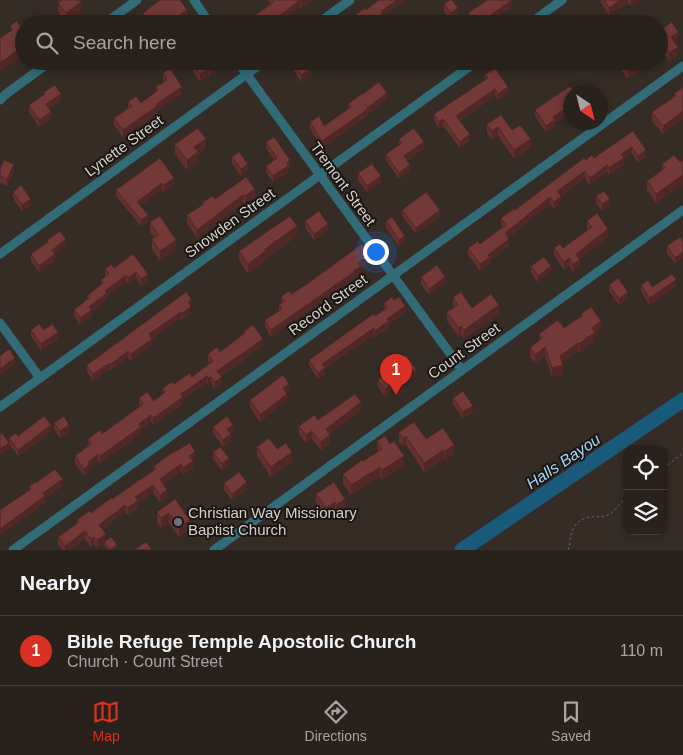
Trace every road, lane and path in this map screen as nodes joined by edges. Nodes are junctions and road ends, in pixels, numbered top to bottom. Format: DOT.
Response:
graph roads {
  1 [pos="138,0"];
  2 [pos="194,0"];
  3 [pos="350,0"];
  4 [pos="562,0"];
  5 [pos="117,15"];
  6 [pos="204,15"];
  7 [pos="329,15"];
  8 [pos="541,15"];
  9 [pos="683,66"];
  10 [pos="39,70"];
  11 [pos="243,70"];
  12 [pos="252,70"];
  13 [pos="465,70"];
  14 [pos="246,74"];
  15 [pos="0,100"];
  16 [pos="320,175"];
  17 [pos="683,210"];
  18 [pos="0,254"];
  19 [pos="392,275"];
  20 [pos="0,322"];
  21 [pos="462,370"];
  22 [pos="40,378"];
  23 [pos="0,407"];
  24 [pos="683,453"];
  25 [pos="668,465"];
  26 [pos="623,500"];
  27 [pos="13,550"];
  28 [pos="214,550"];
  29 [pos="568,550"];
  1 -- 5 [label="street"];
  2 -- 6 [label="street"];
  3 -- 7 [label="street"];
  4 -- 8 [label="street"];
  9 -- 19 [label="street, Record Street"];
  10 -- 15 [label="street"];
  11 -- 14 [label="street, Tremont Street"];
  12 -- 14 [label="street, Lynette Street"];
  13 -- 16 [label="street, Snowden Street"];
  14 -- 16 [label="street, Tremont Street"];
  14 -- 18 [label="street, Lynette Street"];
  16 -- 19 [label="street, Tremont Street"];
  16 -- 22 [label="street, Snowden Street"];
  17 -- 21 [label="street, Count Street"];
  19 -- 21 [label="street, Tremont Street"];
  19 -- 27 [label="street, Record Street"];
  20 -- 22 [label="street"];
  21 -- 28 [label="street, Count Street"];
  22 -- 23 [label="street, Snowden Street"];
  24 -- 25 [label="path"];
  26 -- 29 [label="path"];
}
